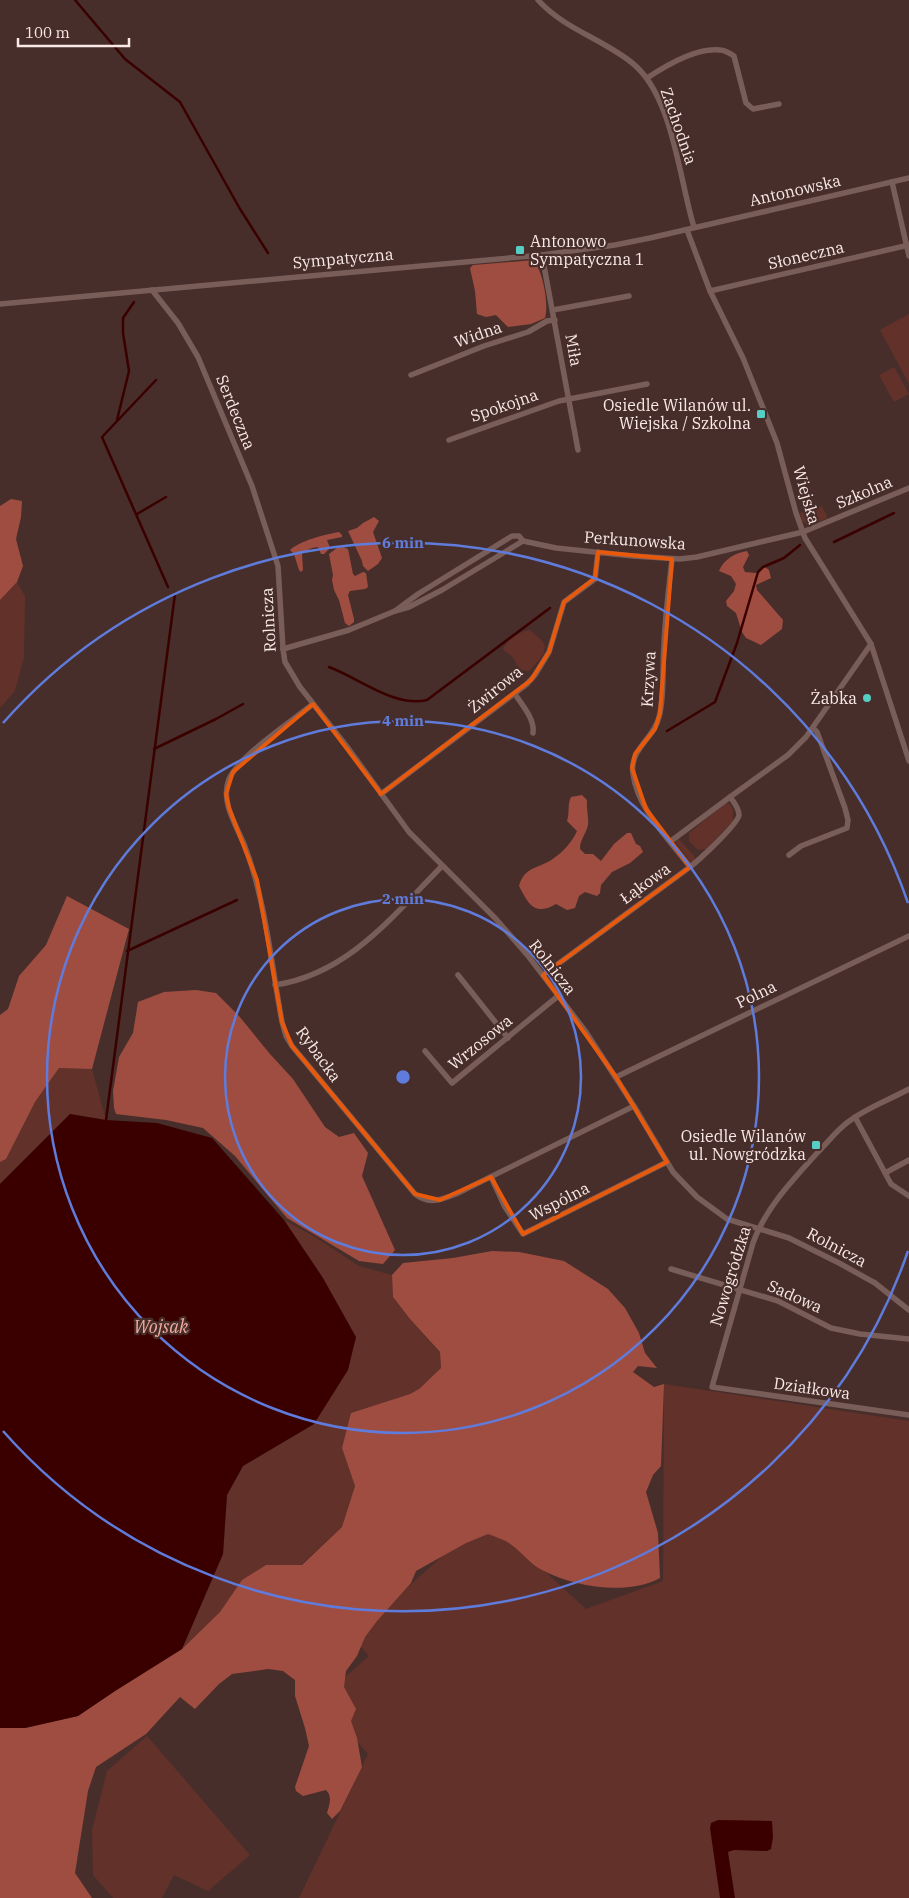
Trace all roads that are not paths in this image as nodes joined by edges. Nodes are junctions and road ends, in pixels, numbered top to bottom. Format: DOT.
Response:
graph roads {
  1 [pos="538,0"];
  2 [pos="647,78"];
  3 [pos="779,104"];
  4 [pos="909,178"];
  5 [pos="892,182"];
  6 [pos="694,227"];
  7 [pos="687,230"];
  8 [pos="908,246"];
  9 [pos="542,255"];
  10 [pos="909,256"];
  11 [pos="152,290"];
  12 [pos="710,292"];
  13 [pos="629,296"];
  14 [pos="0,304"];
  15 [pos="553,310"];
  16 [pos="554,320"];
  17 [pos="410,374"];
  18 [pos="646,384"];
  19 [pos="569,399"];
  20 [pos="450,440"];
  21 [pos="578,450"];
  22 [pos="909,488"];
  23 [pos="803,532"];
  24 [pos="523,541"];
  25 [pos="598,552"];
  26 [pos="276,556"];
  27 [pos="672,558"];
  28 [pos="395,611"];
  29 [pos="871,644"];
  30 [pos="283,649"];
  31 [pos="515,694"];
  32 [pos="313,704"];
  33 [pos="813,728"];
  34 [pos="533,733"];
  35 [pos="909,761"];
  36 [pos="381,794"];
  37 [pos="730,797"];
  38 [pos="671,841"];
  39 [pos="789,855"];
  40 [pos="442,866"];
  41 [pos="690,867"];
  42 [pos="909,936"];
  43 [pos="458,975"];
  44 [pos="543,975"];
  45 [pos="275,984"];
  46 [pos="558,996"];
  47 [pos="508,1038"];
  48 [pos="425,1051"];
  49 [pos="616,1077"];
  50 [pos="909,1089"];
  51 [pos="634,1106"];
  52 [pos="855,1117"];
  53 [pos="909,1160"];
  54 [pos="667,1162"];
  55 [pos="885,1173"];
  56 [pos="491,1177"];
  57 [pos="909,1196"];
  58 [pos="758,1229"];
  59 [pos="672,1268"];
  60 [pos="740,1290"];
  61 [pos="909,1310"];
  62 [pos="909,1339"];
  63 [pos="712,1388"];
  64 [pos="909,1415"];
  1 -- 2 [label="street, Zachodnia"];
  2 -- 3 [label="street"];
  2 -- 6 [label="street, Zachodnia"];
  4 -- 5 [label="street, Antonowska"];
  5 -- 6 [label="street, Antonowska"];
  5 -- 8 [label="street"];
  6 -- 7 [label="street, Antonowska"];
  7 -- 9 [label="street, Sympatyczna"];
  7 -- 12 [label="street, Wiejska"];
  8 -- 10 [label="street"];
  8 -- 12 [label="street, Słoneczna"];
  9 -- 11 [label="street, Sympatyczna"];
  9 -- 15 [label="street, Miła"];
  11 -- 14 [label="street, Sympatyczna"];
  11 -- 26 [label="street, Serdeczna"];
  12 -- 23 [label="street, Wiejska"];
  13 -- 15 [label="street"];
  15 -- 16 [label="street, Miła"];
  16 -- 17 [label="street, Widna"];
  16 -- 19 [label="street, Miła"];
  18 -- 19 [label="street, Spokojna"];
  19 -- 20 [label="street, Spokojna"];
  19 -- 21 [label="street, Miła"];
  22 -- 23 [label="street, Szkolna"];
  23 -- 27 [label="street, Perkunowska"];
  23 -- 29 [label="street, Wiejska"];
  24 -- 25 [label="street, Perkunowska"];
  24 -- 28 [label="street, Perkunowska"];
  24 -- 28 [label="street, Perkunowska"];
  25 -- 27 [label="street, Perkunowska"];
  25 -- 31 [label="street, Żwirowa"];
  26 -- 30 [label="street, Rolnicza"];
  27 -- 38 [label="street, Krzywa"];
  28 -- 30 [label="street, Perkunowska"];
  29 -- 33 [label="street, Łąkowa"];
  29 -- 35 [label="street, Wiejska"];
  30 -- 32 [label="street, Rolnicza"];
  31 -- 34 [label="street"];
  31 -- 36 [label="street, Żwirowa"];
  32 -- 36 [label="street, Rolnicza"];
  32 -- 45 [label="street, Rybacka"];
  33 -- 37 [label="street, Łąkowa"];
  33 -- 39 [label="street"];
  36 -- 40 [label="street, Rolnicza"];
  37 -- 38 [label="street, Łąkowa"];
  37 -- 41 [label="street, Łąkowa"];
  38 -- 41 [label="street, Krzywa"];
  40 -- 44 [label="street, Rolnicza"];
  40 -- 45 [label="street"];
  41 -- 44 [label="street, Łąkowa"];
  42 -- 49 [label="street, Polna"];
  43 -- 47 [label="street"];
  44 -- 46 [label="street, Rolnicza"];
  45 -- 56 [label="street, Rybacka"];
  46 -- 47 [label="street, Wrzosowa"];
  46 -- 49 [label="street, Rolnicza"];
  47 -- 48 [label="street, Wrzosowa"];
  49 -- 51 [label="street, Rolnicza"];
  50 -- 52 [label="street, Nowogródzka"];
  51 -- 54 [label="street, Rolnicza"];
  51 -- 56 [label="street, Rybacka"];
  52 -- 55 [label="street"];
  52 -- 58 [label="street, Nowogródzka"];
  53 -- 55 [label="street"];
  54 -- 56 [label="street, Wspólna"];
  54 -- 58 [label="street, Rolnicza"];
  55 -- 57 [label="street"];
  58 -- 60 [label="street, Nowogródzka"];
  58 -- 61 [label="street, Rolnicza"];
  59 -- 60 [label="street, Sadowa"];
  60 -- 62 [label="street, Sadowa"];
  60 -- 63 [label="street, Nowogródzka"];
  63 -- 64 [label="street, Działkowa"];
}
